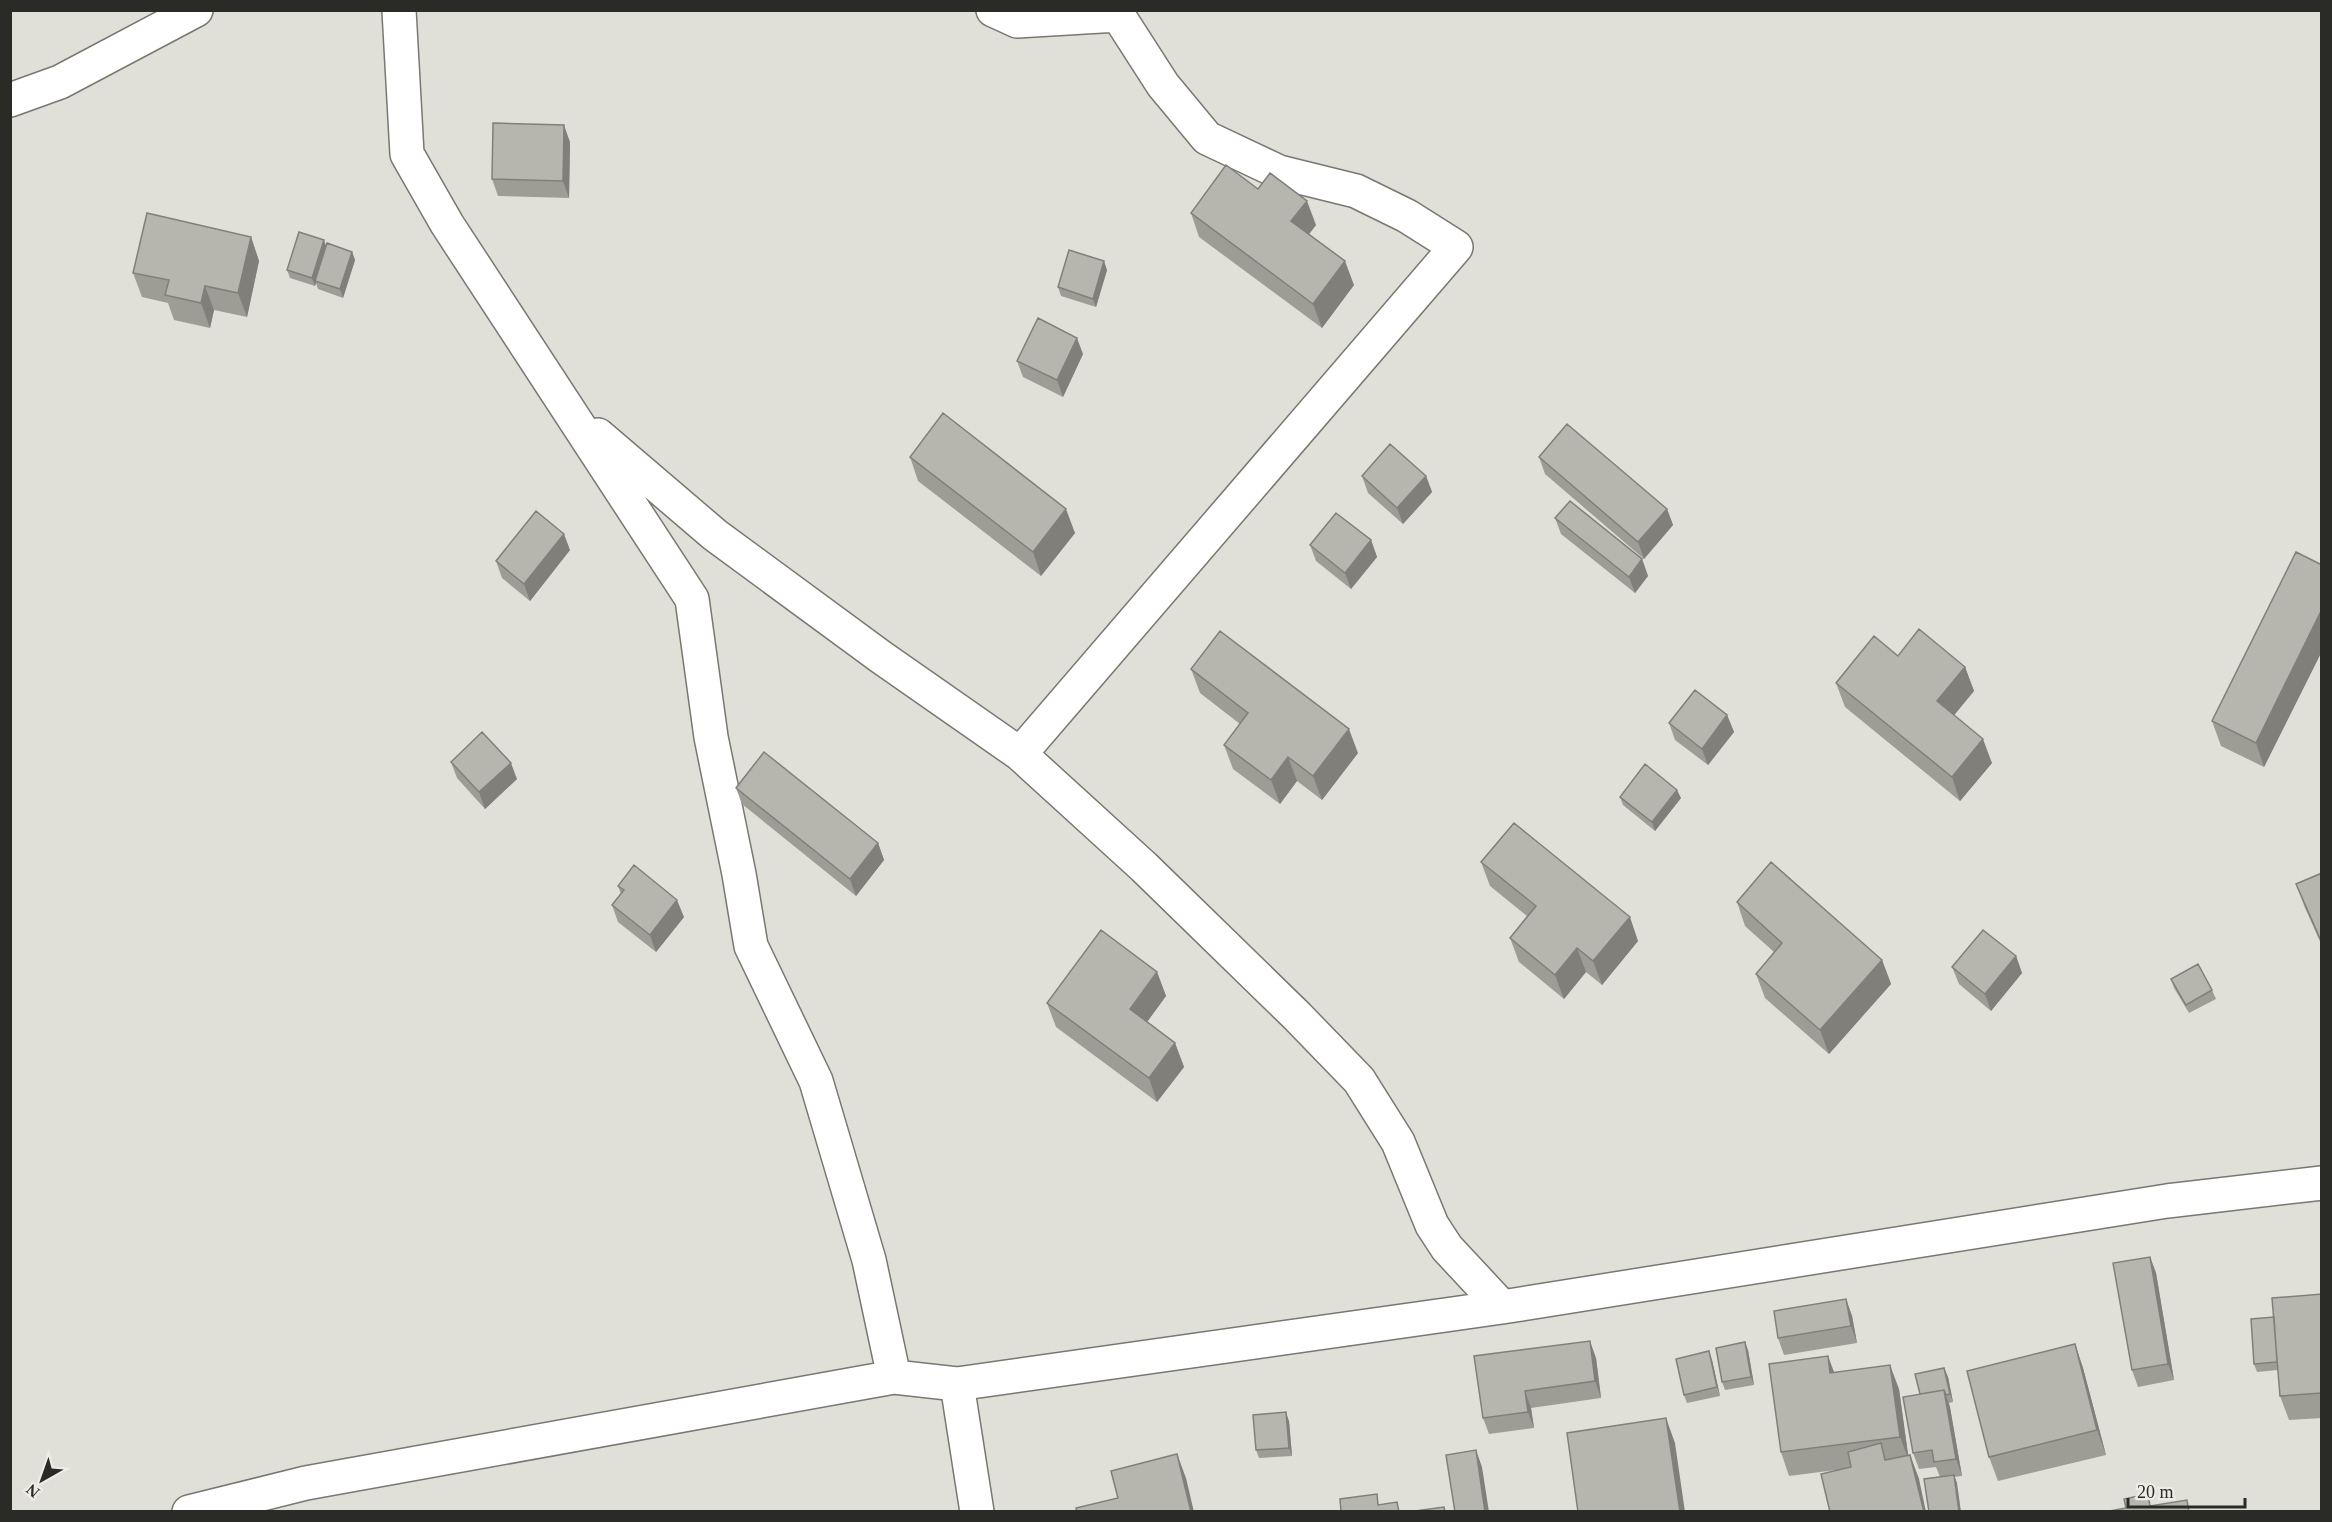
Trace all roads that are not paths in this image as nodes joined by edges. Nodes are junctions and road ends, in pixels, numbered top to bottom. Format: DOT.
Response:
graph roads {
  1 [pos="196,10"];
  2 [pos="399,10"];
  3 [pos="993,10"];
  4 [pos="10,100"];
  5 [pos="572,413"];
  6 [pos="1020,754"];
  7 [pos="2322,1183"];
  8 [pos="1502,1307"];
  9 [pos="894,1377"];
  10 [pos="957,1384"];
  11 [pos="189,1512"];
  12 [pos="976,1512"];
  1 -- 4 [label="street"];
  2 -- 5 [label="street"];
  3 -- 6 [label="street"];
  5 -- 6 [label="street"];
  5 -- 9 [label="street"];
  6 -- 8 [label="street"];
  7 -- 8 [label="street"];
  8 -- 10 [label="street"];
  9 -- 10 [label="street"];
  9 -- 11 [label="street"];
  10 -- 12 [label="street"];
}
